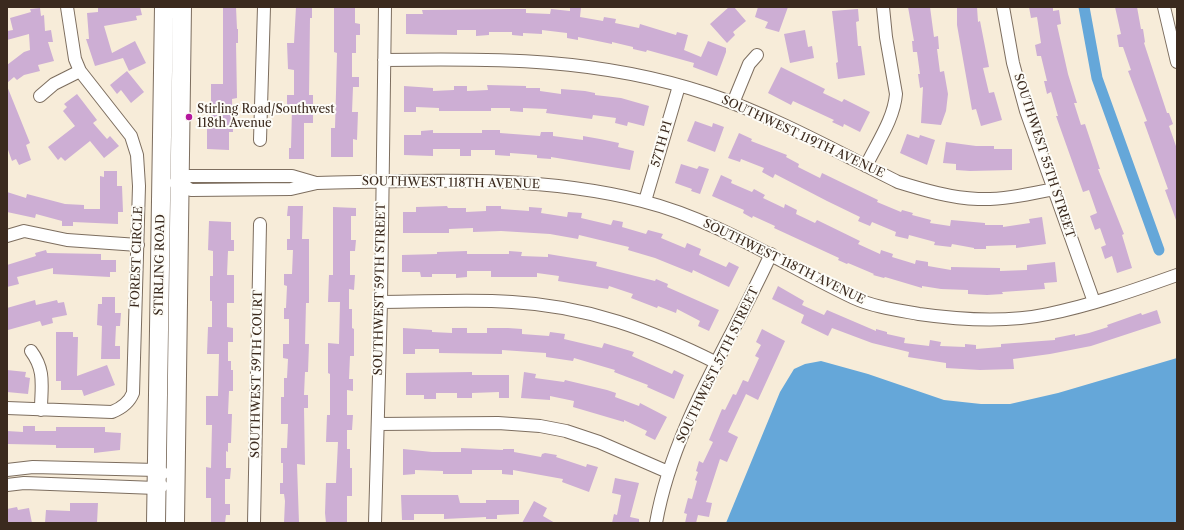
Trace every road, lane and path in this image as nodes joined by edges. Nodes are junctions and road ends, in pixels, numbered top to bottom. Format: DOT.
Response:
graph roads {
  1 [pos="67,7"];
  2 [pos="164,7"];
  3 [pos="182,7"];
  4 [pos="264,7"];
  5 [pos="385,7"];
  6 [pos="883,7"];
  7 [pos="1003,7"];
  8 [pos="1164,7"];
  9 [pos="756,55"];
  10 [pos="384,60"];
  11 [pos="1177,62"];
  12 [pos="80,71"];
  13 [pos="679,86"];
  14 [pos="40,96"];
  15 [pos="733,103"];
  16 [pos="260,140"];
  17 [pos="866,166"];
  18 [pos="382,182"];
  19 [pos="170,183"];
  20 [pos="1054,189"];
  21 [pos="645,201"];
  22 [pos="260,224"];
  23 [pos="7,236"];
  24 [pos="138,245"];
  25 [pos="771,254"];
  26 [pos="1177,275"];
  27 [pos="381,302"];
  28 [pos="1094,302"];
  29 [pos="31,351"];
  30 [pos="717,362"];
  31 [pos="7,408"];
  32 [pos="41,410"];
  33 [pos="378,424"];
  34 [pos="7,470"];
  35 [pos="157,470"];
  36 [pos="668,472"];
  37 [pos="176,480"];
  38 [pos="7,485"];
  39 [pos="156,488"];
  40 [pos="156,523"];
  41 [pos="175,523"];
  42 [pos="254,523"];
  43 [pos="375,523"];
  44 [pos="656,523"];
  1 -- 12 [label="street, FOREST CIRCLE"];
  2 -- 19 [label="main road, STIRLING ROAD"];
  3 -- 19 [label="main road, STIRLING ROAD"];
  4 -- 16 [label="street"];
  5 -- 10 [label="street, SOUTHWEST 59TH STREET"];
  6 -- 17 [label="street"];
  7 -- 20 [label="street, SOUTHWEST 55TH STREET"];
  8 -- 11 [label="street"];
  9 -- 15 [label="street"];
  10 -- 13 [label="street, SOUTHWEST 119TH AVENUE"];
  10 -- 18 [label="street, SOUTHWEST 59TH STREET"];
  12 -- 14 [label="street"];
  12 -- 24 [label="street, FOREST CIRCLE"];
  13 -- 15 [label="street, SOUTHWEST 119TH AVENUE"];
  13 -- 21 [label="street, 57TH PI"];
  15 -- 17 [label="street, SOUTHWEST 119TH AVENUE"];
  17 -- 20 [label="street, SOUTHWEST 119TH AVENUE"];
  18 -- 19 [label="street, SOUTHWEST 118TH AVENUE"];
  18 -- 21 [label="street, SOUTHWEST 118TH AVENUE"];
  18 -- 27 [label="street, SOUTHWEST 59TH STREET"];
  19 -- 35 [label="main road, STIRLING ROAD"];
  19 -- 37 [label="main road, STIRLING ROAD"];
  20 -- 28 [label="street, SOUTHWEST 55TH STREET"];
  21 -- 25 [label="street, SOUTHWEST 118TH AVENUE"];
  22 -- 42 [label="street, SOUTHWEST 59TH COURT"];
  23 -- 24 [label="street"];
  24 -- 32 [label="street, FOREST CIRCLE"];
  25 -- 28 [label="street, SOUTHWEST 118TH AVENUE"];
  25 -- 30 [label="street, SOUTHWEST 57TH STREET"];
  26 -- 28 [label="street, SOUTHWEST 118TH AVENUE"];
  27 -- 30 [label="street"];
  27 -- 33 [label="street, SOUTHWEST 59TH STREET"];
  29 -- 32 [label="street"];
  30 -- 36 [label="street, SOUTHWEST 57TH STREET"];
  31 -- 32 [label="street, FOREST CIRCLE"];
  33 -- 36 [label="street"];
  33 -- 43 [label="street, SOUTHWEST 59TH STREET"];
  34 -- 35 [label="street"];
  35 -- 37 [label="street"];
  35 -- 39 [label="main road, STIRLING ROAD"];
  36 -- 44 [label="street, SOUTHWEST 57TH STREET"];
  37 -- 39 [label="street"];
  37 -- 41 [label="main road, STIRLING ROAD"];
  38 -- 39 [label="street"];
  39 -- 40 [label="main road, STIRLING ROAD"];
}
